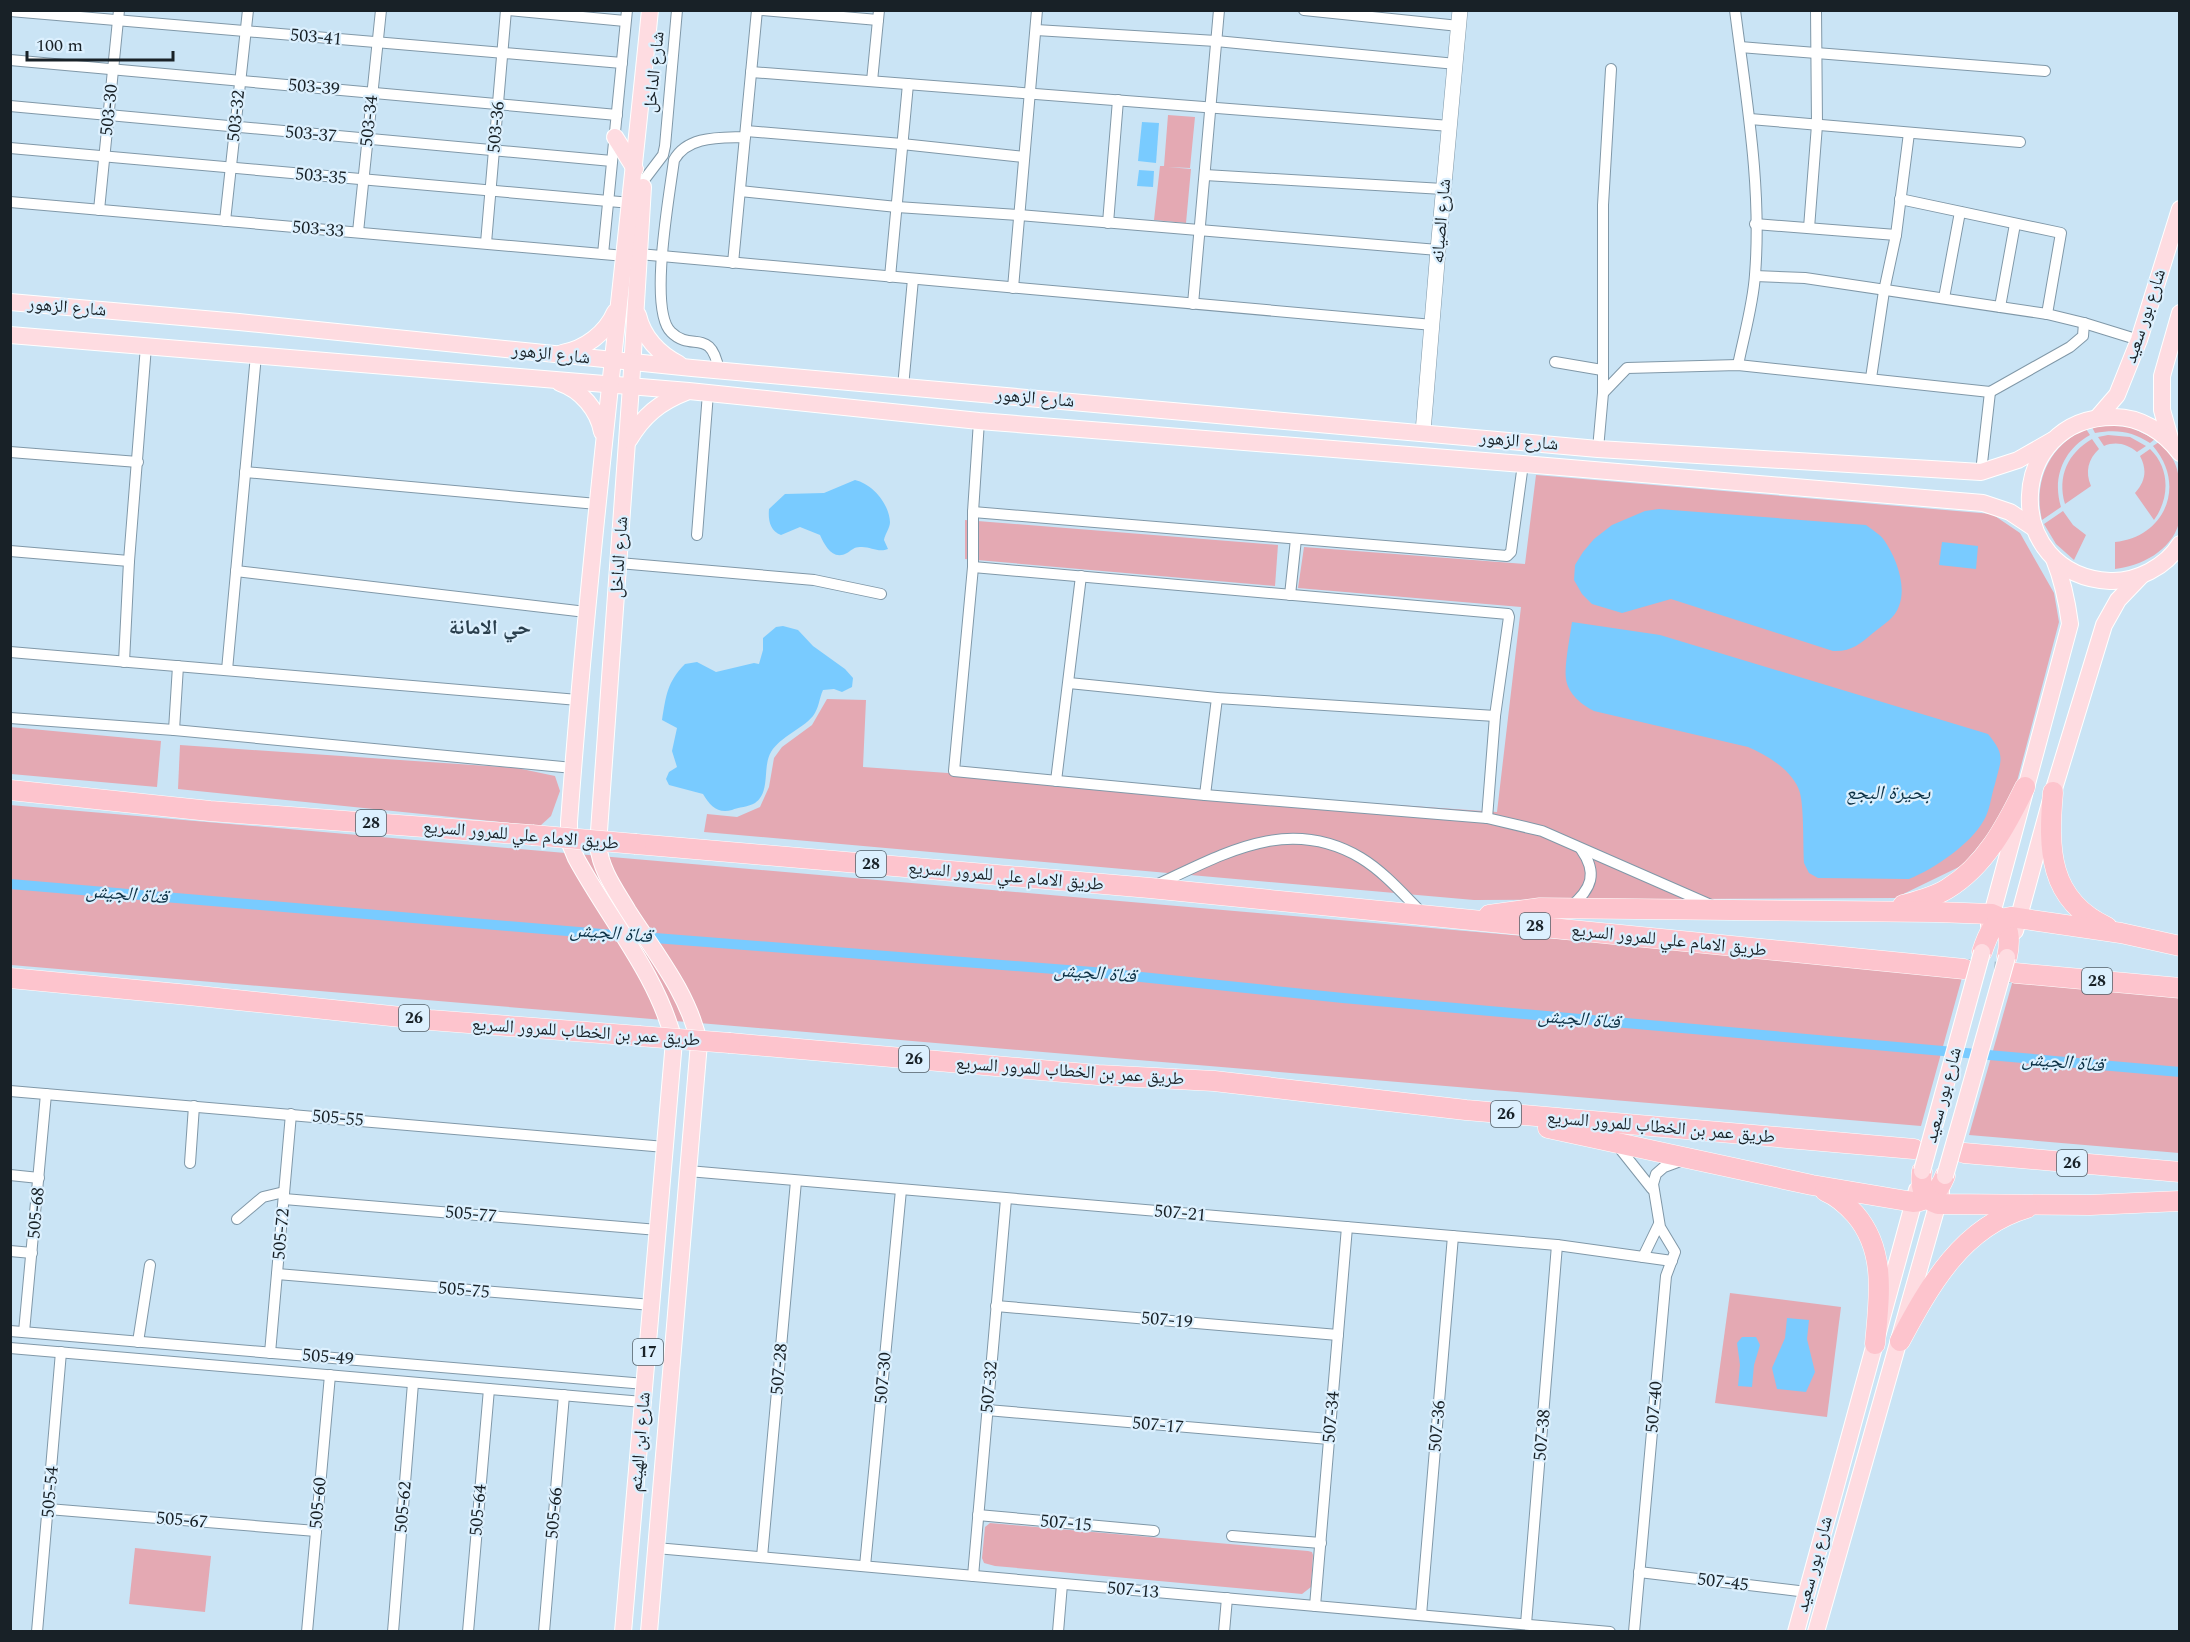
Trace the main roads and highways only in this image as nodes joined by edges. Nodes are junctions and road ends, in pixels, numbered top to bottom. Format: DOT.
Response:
graph roads {
  1 [pos="650,10"];
  2 [pos="661,10"];
  3 [pos="615,136"];
  4 [pos="640,174"];
  5 [pos="2180,209"];
  6 [pos="632,255"];
  7 [pos="10,302"];
  8 [pos="628,303"];
  9 [pos="2180,313"];
  10 [pos="10,334"];
  11 [pos="553,354"];
  12 [pos="612,360"];
  13 [pos="633,362"];
  14 [pos="692,368"];
  15 [pos="551,380"];
  16 [pos="609,385"];
  17 [pos="631,386"];
  18 [pos="689,391"];
  19 [pos="2098,417"];
  20 [pos="2053,440"];
  21 [pos="603,441"];
  22 [pos="1527,442"];
  23 [pos="627,443"];
  24 [pos="2175,448"];
  25 [pos="1523,464"];
  26 [pos="600,476"];
  27 [pos="625,477"];
  28 [pos="2034,528"];
  29 [pos="2179,546"];
  30 [pos="2054,559"];
  31 [pos="2141,576"];
  32 [pos="2025,787"];
  33 [pos="10,790"];
  34 [pos="2053,792"];
  35 [pos="1876,911"];
  36 [pos="1467,920"];
  37 [pos="2003,922"];
  38 [pos="2121,933"];
  39 [pos="2180,946"];
  40 [pos="1982,952"];
  41 [pos="2011,965"];
  42 [pos="1964,969"];
  43 [pos="10,978"];
  44 [pos="2180,988"];
  45 [pos="671,1073"];
  46 [pos="696,1078"];
  47 [pos="1466,1110"];
  48 [pos="1914,1149"];
  49 [pos="1964,1153"];
  50 [pos="1922,1171"];
  51 [pos="2180,1172"];
  52 [pos="1812,1185"];
  53 [pos="1930,1194"];
  54 [pos="2180,1201"];
  55 [pos="2036,1205"];
  56 [pos="660,1207"];
  57 [pos="685,1208"];
  58 [pos="1900,1341"];
  59 [pos="1875,1344"];
  60 [pos="623,1632"];
  61 [pos="649,1632"];
  62 [pos="1796,1632"];
  63 [pos="1816,1632"];
  1 -- 4 [label="main road, شارع الداخل"];
  2 -- 4 [label="main road, شارع الداخل"];
  3 -- 4 [label="main road"];
  4 -- 6 [label="main road, شارع الداخل"];
  4 -- 6 [label="main road, شارع الداخل"];
  5 -- 19 [label="main road, شارع بور سعيد"];
  6 -- 8 [label="main road, شارع الداخل"];
  7 -- 11 [label="main road, شارع الزهور"];
  8 -- 11 [label="main road"];
  8 -- 12 [label="main road, شارع الداخل"];
  8 -- 13 [label="main road, شارع الداخل"];
  8 -- 14 [label="main road"];
  9 -- 24 [label="main road, شارع بور سعيد"];
  10 -- 15 [label="main road, شارع الزهور"];
  11 -- 12 [label="main road, شارع الزهور"];
  12 -- 13 [label="main road, شارع الزهور"];
  12 -- 16 [label="main road, شارع الداخل"];
  13 -- 14 [label="main road, شارع الزهور"];
  13 -- 17 [label="main road, شارع الداخل"];
  14 -- 22 [label="main road, شارع الزهور"];
  15 -- 16 [label="main road, شارع الزهور"];
  15 -- 21 [label="main road"];
  16 -- 17 [label="main road, شارع الزهور"];
  16 -- 21 [label="main road, شارع الداخل"];
  17 -- 18 [label="main road, شارع الزهور"];
  17 -- 23 [label="main road, شارع الداخل"];
  18 -- 23 [label="main road"];
  18 -- 25 [label="main road, شارع الزهور"];
  19 -- 20 [label="main road, شارع الزهور"];
  19 -- 24 [label="main road"];
  20 -- 22 [label="main road, شارع الزهور"];
  20 -- 28 [label="main road"];
  21 -- 26 [label="main road, شارع الداخل"];
  22 -- 25 [label="main road"];
  23 -- 27 [label="main road, شارع الداخل"];
  25 -- 28 [label="main road, شارع الزهور"];
  26 -- 27 [label="main road"];
  26 -- 45 [label="main road, شارع الداخل / 17, bridge"];
  27 -- 46 [label="main road, شارع الداخل / 17, bridge"];
  28 -- 30 [label="main road"];
  29 -- 31 [label="main road"];
  30 -- 31 [label="main road"];
  30 -- 32 [label="main road"];
  31 -- 34 [label="main road"];
  32 -- 35 [label="highway"];
  32 -- 37 [label="main road"];
  33 -- 36 [label="highway, طريق الامام علي للمرور السريع / 28, bridge"];
  34 -- 37 [label="main road"];
  34 -- 38 [label="highway"];
  35 -- 36 [label="highway"];
  35 -- 37 [label="highway"];
  36 -- 42 [label="highway, طريق الامام علي للمرور السريع / 28"];
  37 -- 38 [label="highway"];
  37 -- 40 [label="highway"];
  37 -- 41 [label="highway"];
  38 -- 39 [label="highway"];
  40 -- 50 [label="main road, شارع بور سعيد, bridge"];
  41 -- 44 [label="highway, 28"];
  41 -- 53 [label="main road, شارع بور سعيد, bridge"];
  43 -- 47 [label="highway, طريق عمر بن الخطاب للمرور السريع / 26, bridge"];
  45 -- 56 [label="main road, شارع ابن الهيثم / 17"];
  46 -- 57 [label="main road, شارع ابن الهيثم / 17"];
  47 -- 48 [label="highway, طريق عمر بن الخطاب للمرور السريع / 26"];
  47 -- 52 [label="highway"];
  49 -- 51 [label="highway, 26"];
  50 -- 53 [label="highway"];
  52 -- 53 [label="highway"];
  52 -- 59 [label="highway"];
  53 -- 55 [label="highway"];
  53 -- 58 [label="main road, شارع بور سعيد"];
  53 -- 59 [label="main road, شارع بور سعيد"];
  54 -- 55 [label="highway"];
  55 -- 58 [label="highway"];
  56 -- 57 [label="main road"];
  56 -- 60 [label="main road, شارع ابن الهيثم / 17"];
  57 -- 61 [label="main road, شارع ابن الهيثم / 17"];
  58 -- 63 [label="main road, شارع بور سعيد"];
  59 -- 62 [label="main road, شارع بور سعيد"];
}
